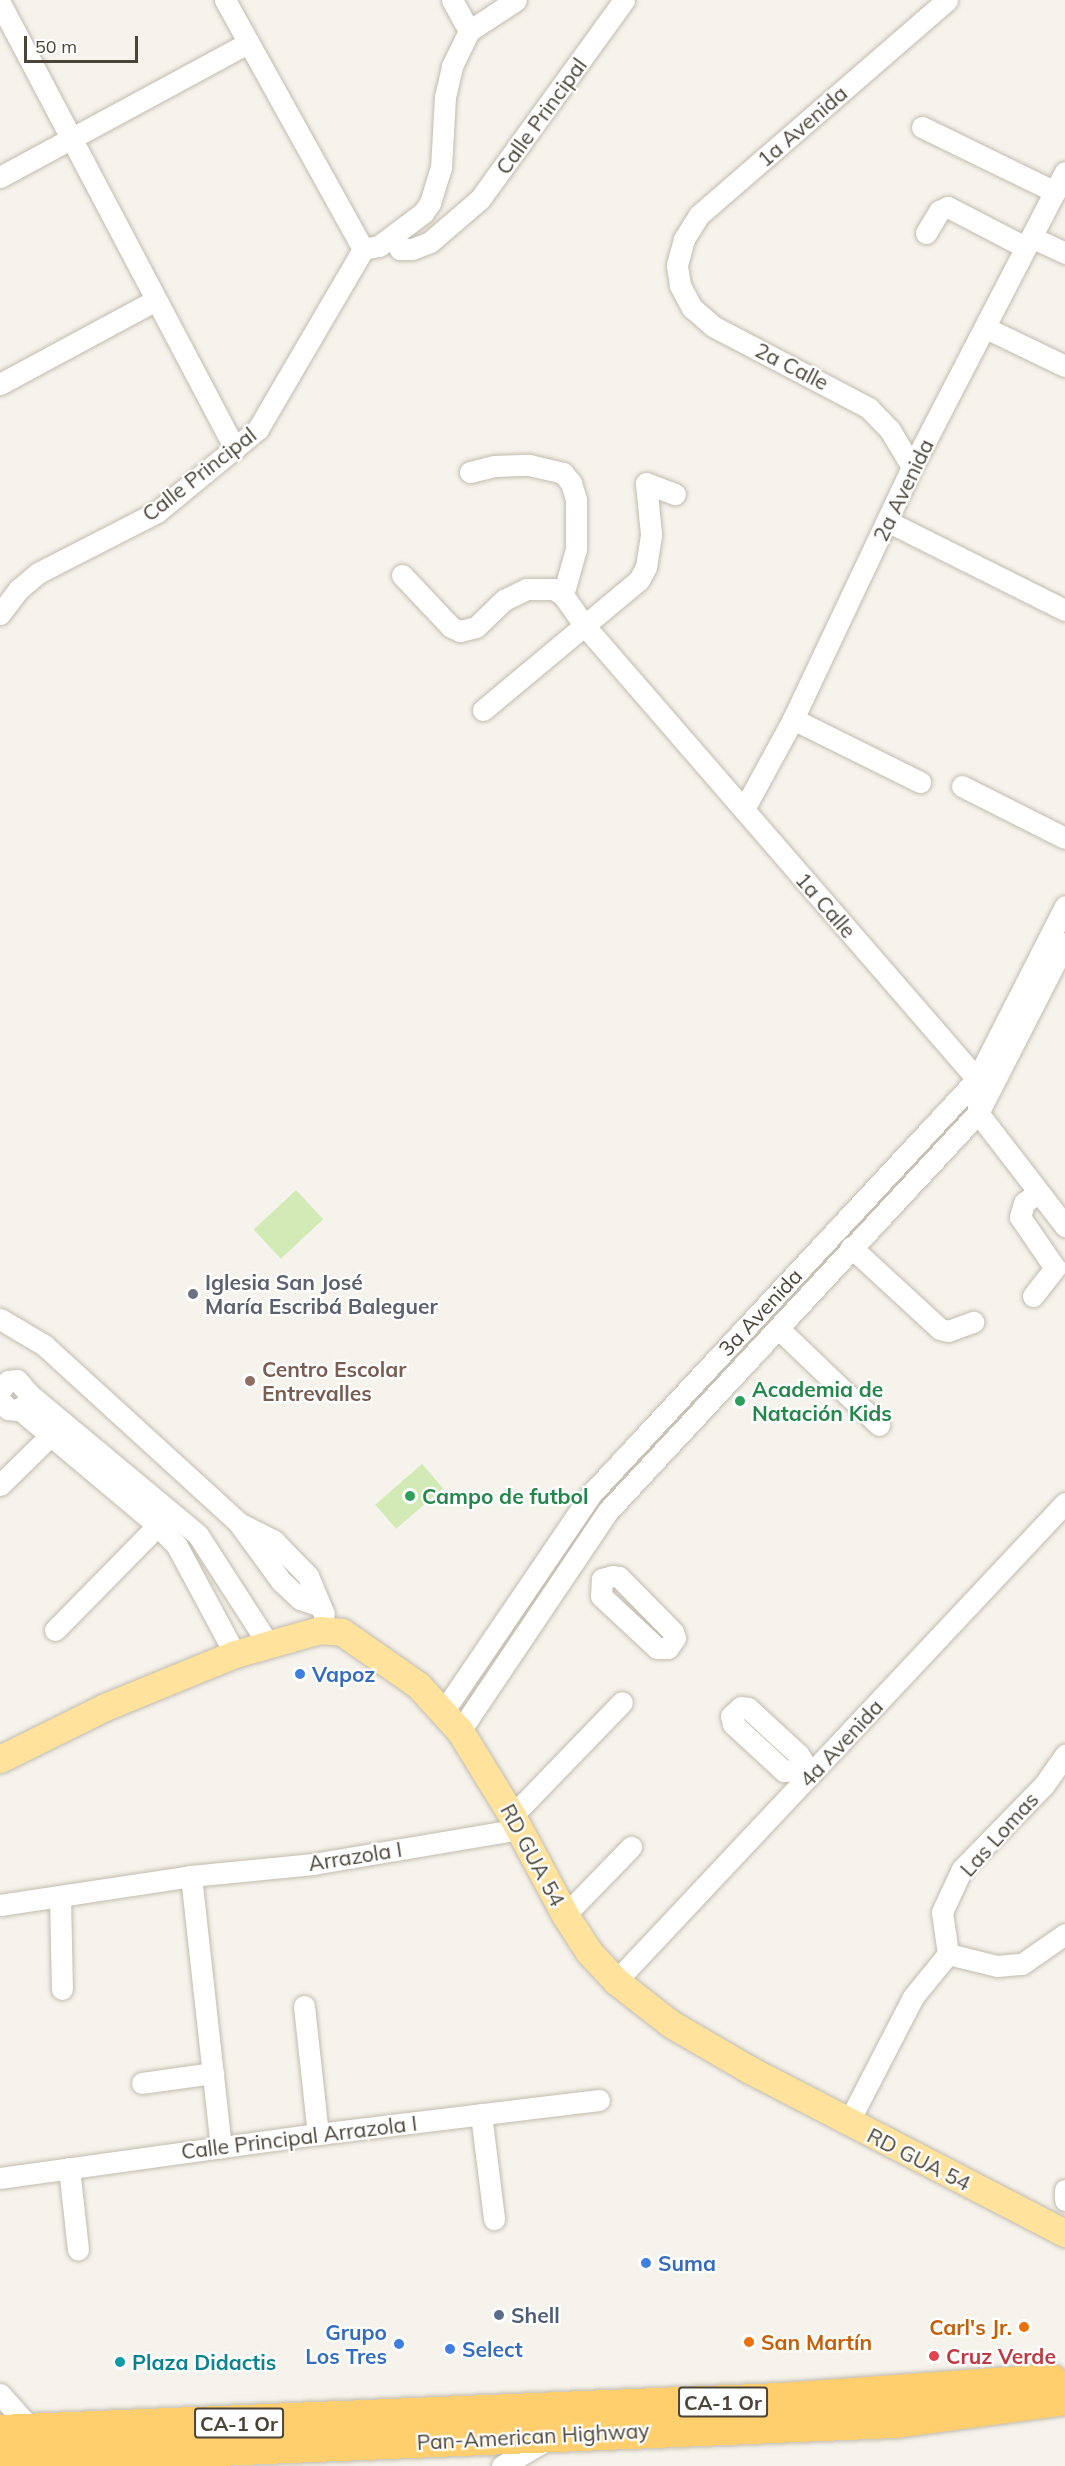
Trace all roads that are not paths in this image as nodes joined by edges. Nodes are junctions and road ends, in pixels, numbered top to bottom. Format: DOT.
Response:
graph roads {
  1 [pos="225,0"];
  2 [pos="452,0"];
  3 [pos="516,0"];
  4 [pos="624,0"];
  5 [pos="947,0"];
  6 [pos="0,3"];
  7 [pos="469,32"];
  8 [pos="248,43"];
  9 [pos="922,127"];
  10 [pos="71,138"];
  11 [pos="1065,172"];
  12 [pos="0,177"];
  13 [pos="1055,192"];
  14 [pos="926,233"];
  15 [pos="393,236"];
  16 [pos="1028,242"];
  17 [pos="363,249"];
  18 [pos="1065,253"];
  19 [pos="678,265"];
  20 [pos="156,300"];
  21 [pos="986,328"];
  22 [pos="1065,366"];
  23 [pos="0,384"];
  24 [pos="235,449"];
  25 [pos="912,467"];
  26 [pos="470,472"];
  27 [pos="675,494"];
  28 [pos="887,521"];
  29 [pos="402,575"];
  30 [pos="563,595"];
  31 [pos="1065,610"];
  32 [pos="0,614"];
  33 [pos="584,625"];
  34 [pos="483,710"];
  35 [pos="793,719"];
  36 [pos="920,782"];
  37 [pos="962,786"];
  38 [pos="744,809"];
  39 [pos="1065,838"];
  40 [pos="1065,906"];
  41 [pos="1065,943"];
  42 [pos="1005,1042"];
  43 [pos="976,1079"];
  44 [pos="978,1113"];
  45 [pos="1037,1193"];
  46 [pos="1065,1226"];
  47 [pos="851,1247"];
  48 [pos="1033,1296"];
  49 [pos="0,1319"];
  50 [pos="972,1322"];
  51 [pos="778,1328"];
  52 [pos="0,1391"];
  53 [pos="879,1425"];
  54 [pos="57,1428"];
  55 [pos="0,1485"];
  56 [pos="1065,1503"];
  57 [pos="165,1518"];
  58 [pos="574,1557"];
  59 [pos="602,1579"];
  60 [pos="55,1630"];
  61 [pos="332,1630"];
  62 [pos="267,1642"];
  63 [pos="235,1653"];
  64 [pos="622,1702"];
  65 [pos="452,1722"];
  66 [pos="1065,1755"];
  67 [pos="0,1759"];
  68 [pos="515,1822"];
  69 [pos="631,1847"];
  70 [pos="191,1876"];
  71 [pos="60,1896"];
  72 [pos="0,1905"];
  73 [pos="689,1906"];
  74 [pos="565,1915"];
  75 [pos="1065,1934"];
  76 [pos="948,1954"];
  77 [pos="616,1981"];
  78 [pos="62,1989"];
  79 [pos="304,2006"];
  80 [pos="681,2029"];
  81 [pos="213,2073"];
  82 [pos="142,2083"];
  83 [pos="599,2100"];
  84 [pos="481,2114"];
  85 [pos="848,2123"];
  86 [pos="318,2133"];
  87 [pos="221,2147"];
  88 [pos="69,2168"];
  89 [pos="0,2178"];
  90 [pos="1065,2190"];
  91 [pos="1065,2200"];
  92 [pos="494,2219"];
  93 [pos="1065,2233"];
  94 [pos="78,2250"];
  95 [pos="1065,2362"];
  96 [pos="1065,2378"];
  97 [pos="0,2394"];
  98 [pos="1065,2398"];
  99 [pos="780,2399"];
  100 [pos="893,2407"];
  101 [pos="522,2411"];
  102 [pos="1065,2414"];
  103 [pos="554,2422"];
  104 [pos="823,2422"];
  105 [pos="13,2426"];
  106 [pos="589,2434"];
  107 [pos="364,2444"];
  108 [pos="0,2459"];
  109 [pos="502,2466"];
  1 -- 8 [label="street"];
  2 -- 7 [label="street"];
  3 -- 7 [label="street"];
  4 -- 15 [label="street, Calle Principal"];
  5 -- 19 [label="street, 1a Avenida"];
  6 -- 10 [label="street"];
  7 -- 15 [label="street"];
  8 -- 10 [label="street"];
  8 -- 17 [label="street"];
  9 -- 13 [label="street"];
  10 -- 12 [label="street"];
  10 -- 20 [label="street"];
  11 -- 13 [label="street, 2a Avenida"];
  13 -- 16 [label="street, 2a Avenida"];
  14 -- 16 [label="street"];
  15 -- 17 [label="street"];
  16 -- 18 [label="street"];
  16 -- 21 [label="street, 2a Avenida"];
  17 -- 24 [label="street, Calle Principal"];
  19 -- 25 [label="street, 2a Calle"];
  20 -- 23 [label="street"];
  20 -- 24 [label="street"];
  21 -- 22 [label="street"];
  21 -- 25 [label="street, 2a Avenida"];
  24 -- 32 [label="street, Calle Principal"];
  25 -- 28 [label="street, 2a Avenida"];
  26 -- 30 [label="street"];
  27 -- 33 [label="street"];
  28 -- 31 [label="street"];
  28 -- 35 [label="street, 2a Avenida"];
  29 -- 30 [label="street"];
  30 -- 33 [label="street, 1a Calle"];
  33 -- 34 [label="street"];
  33 -- 38 [label="street, 1a Calle"];
  35 -- 36 [label="street"];
  35 -- 38 [label="street, 2a Avenida"];
  37 -- 39 [label="street"];
  38 -- 43 [label="street, 1a Calle"];
  40 -- 42 [label="street, 3a Avenida"];
  41 -- 42 [label="street, 3a Avenida"];
  42 -- 43 [label="street, 3a Avenida"];
  42 -- 44 [label="street, 3a Avenida"];
  43 -- 44 [label="street"];
  43 -- 65 [label="street, 3a Avenida"];
  44 -- 45 [label="street"];
  44 -- 47 [label="street, 3a Avenida"];
  45 -- 46 [label="street"];
  45 -- 48 [label="street"];
  47 -- 50 [label="street"];
  47 -- 51 [label="street, 3a Avenida"];
  49 -- 61 [label="street"];
  51 -- 53 [label="street"];
  51 -- 58 [label="street, 3a Avenida"];
  52 -- 54 [label="street"];
  54 -- 55 [label="street"];
  54 -- 57 [label="street"];
  56 -- 73 [label="street, 4a Avenida"];
  57 -- 60 [label="street"];
  57 -- 62 [label="street"];
  57 -- 63 [label="street"];
  58 -- 59 [label="street"];
  58 -- 65 [label="street, 3a Avenida"];
  61 -- 62 [label="main road"];
  61 -- 65 [label="main road, RD GUA 54"];
  62 -- 63 [label="main road"];
  63 -- 67 [label="main road"];
  64 -- 68 [label="street"];
  65 -- 68 [label="main road, RD GUA 54"];
  66 -- 76 [label="street, Las Lomas"];
  68 -- 70 [label="street, Arrazola I"];
  68 -- 74 [label="main road, RD GUA 54"];
  69 -- 74 [label="street"];
  70 -- 71 [label="street, Arrazola I"];
  70 -- 81 [label="street"];
  71 -- 72 [label="street, Arrazola I"];
  71 -- 78 [label="street"];
  73 -- 77 [label="street, 4a Avenida"];
  73 -- 80 [label="street"];
  74 -- 77 [label="main road, RD GUA 54"];
  75 -- 76 [label="street"];
  76 -- 85 [label="street"];
  77 -- 80 [label="main road, RD GUA 54"];
  79 -- 86 [label="street"];
  80 -- 85 [label="main road, RD GUA 54"];
  81 -- 82 [label="street"];
  81 -- 87 [label="street"];
  83 -- 84 [label="street, Calle Principal Arrazola I"];
  84 -- 86 [label="street, Calle Principal Arrazola I"];
  84 -- 92 [label="street"];
  85 -- 93 [label="main road, RD GUA 54"];
  86 -- 87 [label="street, Calle Principal Arrazola I"];
  87 -- 88 [label="street, Calle Principal Arrazola I"];
  88 -- 89 [label="street, Calle Principal Arrazola I"];
  88 -- 94 [label="street"];
  90 -- 91 [label="street"];
  95 -- 100 [label="highway"];
  96 -- 100 [label="highway, Pan-American Highway / CA-1 Or"];
  97 -- 105 [label="street"];
  98 -- 100 [label="highway, Pan-American Highway / CA-1 Or"];
  99 -- 100 [label="highway, Pan-American Highway / CA-1 Or"];
  99 -- 103 [label="highway, Pan-American Highway / CA-1 Or"];
  99 -- 104 [label="highway"];
  99 -- 106 [label="highway"];
  100 -- 102 [label="highway"];
  100 -- 104 [label="highway, Pan-American Highway / CA-1 Or"];
  101 -- 103 [label="highway, Pan-American Highway / CA-1 Or"];
  101 -- 105 [label="highway, Pan-American Highway / CA-1 Or"];
  101 -- 107 [label="highway"];
  103 -- 106 [label="highway, Pan-American Highway / CA-1 Or"];
  103 -- 107 [label="highway, Pan-American Highway / CA-1 Or"];
  103 -- 109 [label="street"];
  104 -- 106 [label="highway, Pan-American Highway / CA-1 Or"];
  107 -- 108 [label="highway, Pan-American Highway / CA-1 Or"];
}
